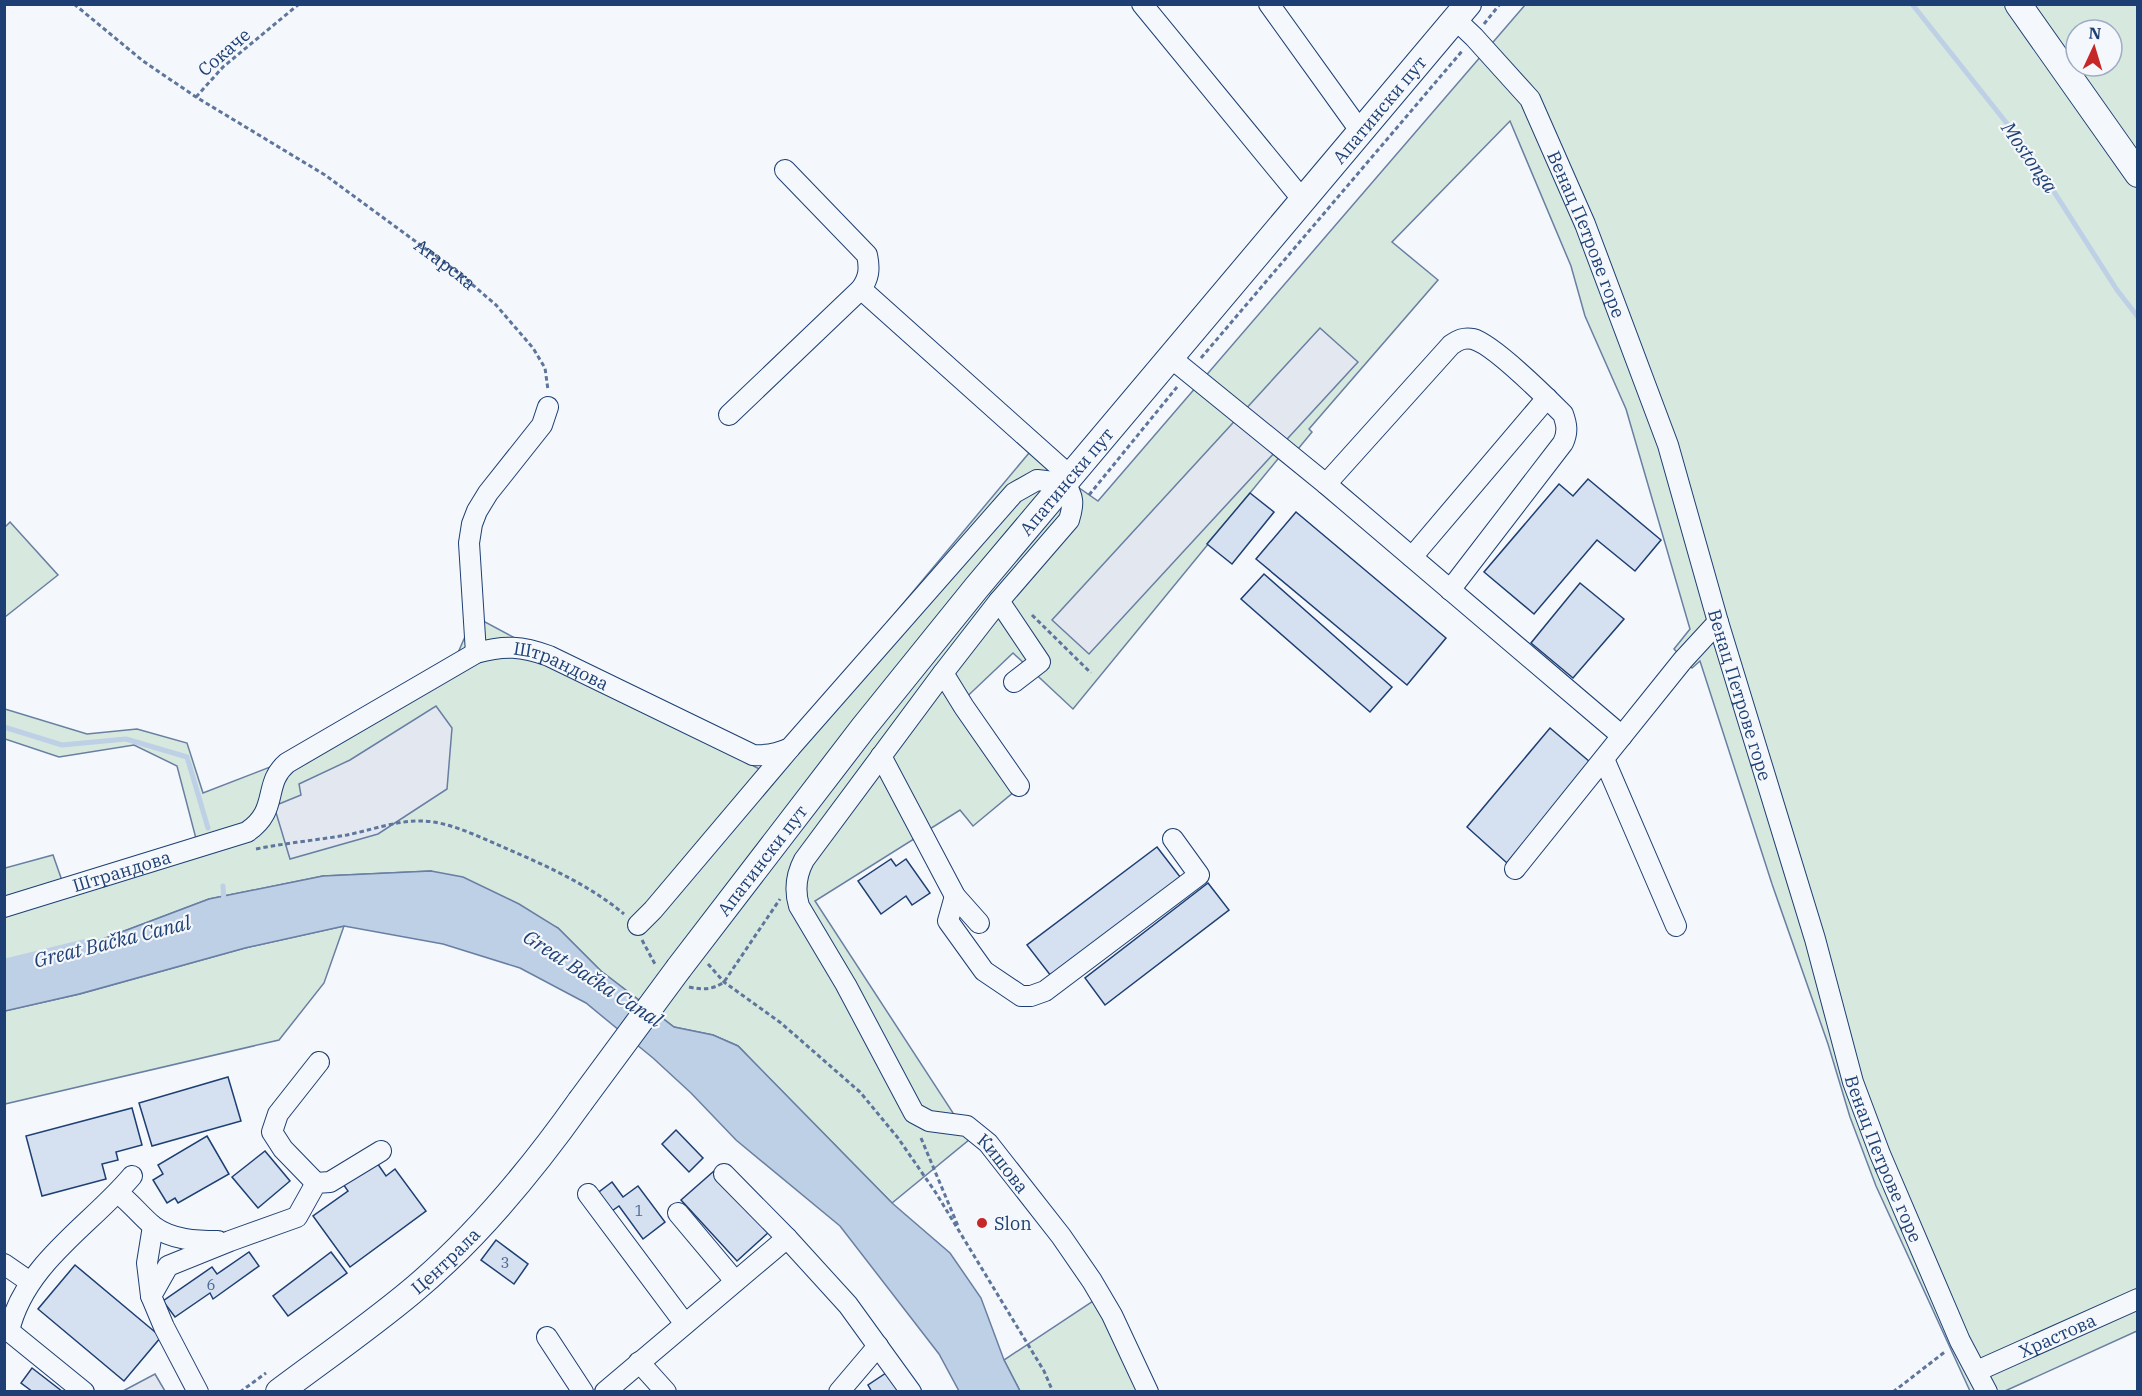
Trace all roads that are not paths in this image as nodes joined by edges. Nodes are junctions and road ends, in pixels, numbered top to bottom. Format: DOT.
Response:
graph roads {
  1 [pos="1142,4"];
  2 [pos="1269,4"];
  3 [pos="2019,4"];
  4 [pos="1466,21"];
  5 [pos="1361,132"];
  6 [pos="785,170"];
  7 [pos="2138,174"];
  8 [pos="1302,199"];
  9 [pos="861,289"];
  10 [pos="1180,365"];
  11 [pos="1547,398"];
  12 [pos="548,407"];
  13 [pos="729,415"];
  14 [pos="1067,479"];
  15 [pos="1326,484"];
  16 [pos="1412,557"];
  17 [pos="1449,590"];
  18 [pos="1003,596"];
  19 [pos="1718,622"];
  20 [pos="476,653"];
  21 [pos="943,673"];
  22 [pos="1014,682"];
  23 [pos="1622,736"];
  24 [pos="789,748"];
  25 [pos="881,756"];
  26 [pos="1604,759"];
  27 [pos="1019,786"];
  28 [pos="1173,839"];
  29 [pos="1515,869"];
  30 [pos="955,896"];
  31 [pos="4,907"];
  32 [pos="979,923"];
  33 [pos="638,926"];
  34 [pos="1676,926"];
  35 [pos="319,1062"];
  36 [pos="580,1102"];
  37 [pos="381,1151"];
  38 [pos="724,1174"];
  39 [pos="132,1176"];
  40 [pos="316,1183"];
  41 [pos="118,1193"];
  42 [pos="588,1194"];
  43 [pos="678,1213"];
  44 [pos="153,1226"];
  45 [pos="787,1238"];
  46 [pos="230,1241"];
  47 [pos="4,1264"];
  48 [pos="735,1281"];
  49 [pos="30,1282"];
  50 [pos="150,1296"];
  51 [pos="2138,1299"];
  52 [pos="685,1324"];
  53 [pos="7,1329"];
  54 [pos="547,1337"];
  55 [pos="878,1346"];
  56 [pos="639,1362"];
  57 [pos="1977,1371"];
  58 [pos="843,1390"];
  59 [pos="84,1392"];
  60 [pos="198,1392"];
  61 [pos="279,1392"];
  62 [pos="584,1392"];
  63 [pos="605,1392"];
  64 [pos="666,1392"];
  65 [pos="911,1392"];
  66 [pos="1148,1392"];
  67 [pos="1987,1392"];
  1 -- 8 [label="street"];
  2 -- 5 [label="street"];
  3 -- 7 [label="main road"];
  4 -- 5 [label="main road, Апатински пут"];
  4 -- 19 [label="street, Венац Петрове горе"];
  5 -- 8 [label="main road, Апатински пут"];
  6 -- 9 [label="street"];
  8 -- 10 [label="main road, Апатински пут"];
  9 -- 13 [label="street"];
  9 -- 14 [label="street"];
  10 -- 14 [label="main road, Апатински пут"];
  10 -- 15 [label="street"];
  11 -- 15 [label="street"];
  11 -- 16 [label="street"];
  11 -- 17 [label="street"];
  12 -- 20 [label="street"];
  14 -- 18 [label="street"];
  14 -- 24 [label="street"];
  14 -- 36 [label="main road, Апатински пут, bridge"];
  15 -- 16 [label="street"];
  16 -- 17 [label="street"];
  17 -- 23 [label="street"];
  18 -- 21 [label="street"];
  18 -- 22 [label="street"];
  19 -- 23 [label="street"];
  19 -- 57 [label="street, Венац Петрове горе"];
  20 -- 24 [label="street, Штрандова"];
  20 -- 31 [label="street, Штрандова"];
  21 -- 25 [label="street"];
  21 -- 27 [label="street"];
  23 -- 26 [label="street"];
  24 -- 33 [label="street"];
  25 -- 30 [label="street"];
  25 -- 66 [label="street, Кишова"];
  26 -- 29 [label="street"];
  26 -- 34 [label="street"];
  28 -- 30 [label="street"];
  30 -- 32 [label="street"];
  35 -- 40 [label="street"];
  36 -- 61 [label="main road, Централа"];
  37 -- 40 [label="street"];
  38 -- 45 [label="street"];
  39 -- 41 [label="street"];
  40 -- 46 [label="street"];
  41 -- 44 [label="street"];
  41 -- 49 [label="street"];
  42 -- 52 [label="street"];
  43 -- 48 [label="street"];
  44 -- 46 [label="street"];
  44 -- 50 [label="street"];
  45 -- 48 [label="street"];
  45 -- 55 [label="street"];
  46 -- 50 [label="street"];
  47 -- 49 [label="street"];
  48 -- 52 [label="street"];
  49 -- 53 [label="street"];
  50 -- 60 [label="street"];
  51 -- 57 [label="street, Храстова"];
  52 -- 56 [label="street"];
  53 -- 59 [label="street"];
  54 -- 62 [label="street"];
  55 -- 58 [label="street"];
  55 -- 65 [label="street"];
  56 -- 63 [label="street"];
  56 -- 64 [label="street"];
  57 -- 67 [label="street, Венац Петрове горе"];
}
